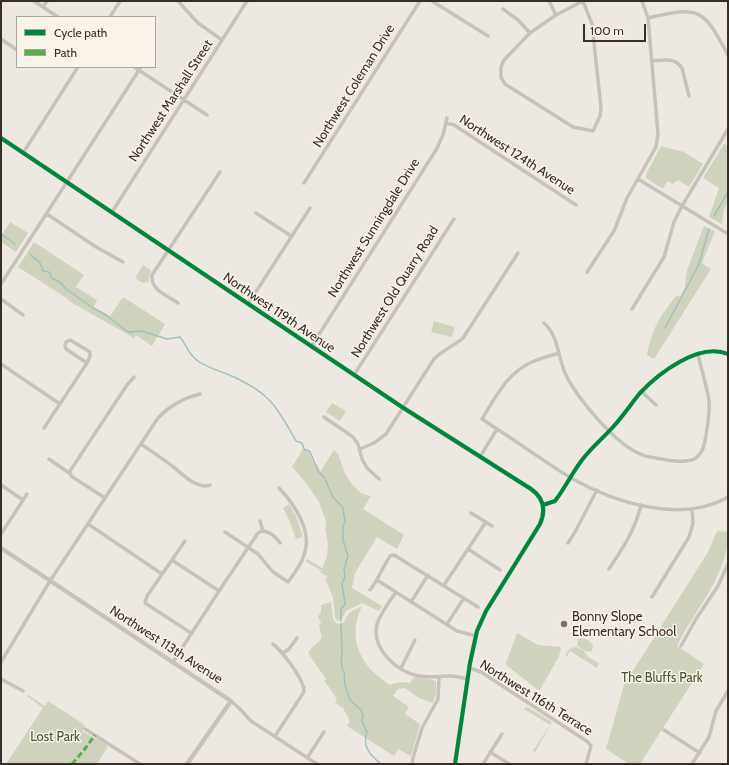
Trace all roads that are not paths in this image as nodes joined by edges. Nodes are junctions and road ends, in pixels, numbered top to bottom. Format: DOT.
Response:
graph roads {
  1 [pos="34,1"];
  2 [pos="47,1"];
  3 [pos="120,1"];
  4 [pos="178,1"];
  5 [pos="246,1"];
  6 [pos="420,1"];
  7 [pos="432,1"];
  8 [pos="549,1"];
  9 [pos="583,1"];
  10 [pos="642,1"];
  11 [pos="43,7"];
  12 [pos="503,9"];
  13 [pos="556,15"];
  14 [pos="56,16"];
  15 [pos="111,16"];
  16 [pos="648,18"];
  17 [pos="530,33"];
  18 [pos="488,36"];
  19 [pos="1,39"];
  20 [pos="222,40"];
  21 [pos="16,49"];
  22 [pos="728,55"];
  23 [pos="652,61"];
  24 [pos="77,68"];
  25 [pos="140,69"];
  26 [pos="689,96"];
  27 [pos="183,100"];
  28 [pos="207,115"];
  29 [pos="448,118"];
  30 [pos="446,123"];
  31 [pos="728,129"];
  32 [pos="1,138"];
  33 [pos="23,153"];
  34 [pos="220,172"];
  35 [pos="638,179"];
  36 [pos="67,182"];
  37 [pos="304,183"];
  38 [pos="576,205"];
  39 [pos="682,206"];
  40 [pos="310,208"];
  41 [pos="112,212"];
  42 [pos="256,213"];
  43 [pos="46,214"];
  44 [pos="454,219"];
  45 [pos="728,234"];
  46 [pos="292,236"];
  47 [pos="169,251"];
  48 [pos="518,253"];
  49 [pos="123,262"];
  50 [pos="587,272"];
  51 [pos="1,284"];
  52 [pos="1,300"];
  53 [pos="178,303"];
  54 [pos="248,304"];
  55 [pos="632,309"];
  56 [pos="23,315"];
  57 [pos="544,323"];
  58 [pos="311,347"];
  59 [pos="559,353"];
  60 [pos="698,354"];
  61 [pos="728,354"];
  62 [pos="87,363"];
  63 [pos="1,364"];
  64 [pos="354,375"];
  65 [pos="134,377"];
  66 [pos="642,392"];
  67 [pos="200,394"];
  68 [pos="60,404"];
  69 [pos="656,405"];
  70 [pos="402,408"];
  71 [pos="324,417"];
  72 [pos="44,428"];
  73 [pos="497,429"];
  74 [pos="609,431"];
  75 [pos="141,444"];
  76 [pos="360,449"];
  77 [pos="480,457"];
  78 [pos="49,459"];
  79 [pos="69,473"];
  80 [pos="570,477"];
  81 [pos="380,479"];
  82 [pos="1,485"];
  83 [pos="210,485"];
  84 [pos="279,488"];
  85 [pos="597,490"];
  86 [pos="27,494"];
  87 [pos="105,498"];
  88 [pos="727,499"];
  89 [pos="23,500"];
  90 [pos="543,505"];
  91 [pos="641,505"];
  92 [pos="692,510"];
  93 [pos="471,513"];
  94 [pos="260,521"];
  95 [pos="486,522"];
  96 [pos="88,524"];
  97 [pos="492,526"];
  98 [pos="263,530"];
  99 [pos="225,532"];
  100 [pos="1,534"];
  101 [pos="185,540"];
  102 [pos="280,543"];
  103 [pos="568,543"];
  104 [pos="1,548"];
  105 [pos="248,548"];
  106 [pos="468,549"];
  107 [pos="172,560"];
  108 [pos="728,564"];
  109 [pos="609,569"];
  110 [pos="500,570"];
  111 [pos="162,574"];
  112 [pos="428,575"];
  113 [pos="377,580"];
  114 [pos="50,581"];
  115 [pos="444,585"];
  116 [pos="370,590"];
  117 [pos="219,591"];
  118 [pos="396,592"];
  119 [pos="652,597"];
  120 [pos="464,598"];
  121 [pos="411,602"];
  122 [pos="478,607"];
  123 [pos="446,624"];
  124 [pos="191,634"];
  125 [pos="476,636"];
  126 [pos="297,638"];
  127 [pos="415,640"];
  128 [pos="273,644"];
  129 [pos="681,646"];
  130 [pos="283,653"];
  131 [pos="1,662"];
  132 [pos="173,662"];
  133 [pos="401,668"];
  134 [pos="470,668"];
  135 [pos="439,677"];
  136 [pos="1,678"];
  137 [pos="468,679"];
  138 [pos="22,691"];
  139 [pos="728,691"];
  140 [pos="231,701"];
  141 [pos="85,729"];
  142 [pos="664,730"];
  143 [pos="324,732"];
  144 [pos="502,734"];
  145 [pos="274,736"];
  146 [pos="490,752"];
  147 [pos="700,753"];
  148 [pos="307,758"];
  149 [pos="140,764"];
  150 [pos="187,764"];
  151 [pos="317,764"];
  152 [pos="412,764"];
  153 [pos="455,764"];
  154 [pos="483,764"];
  155 [pos="509,764"];
  156 [pos="586,764"];
  157 [pos="692,764"];
  1 -- 11 [label="street"];
  2 -- 11 [label="street"];
  3 -- 15 [label="street"];
  4 -- 20 [label="street"];
  5 -- 20 [label="street, Northwest Marshall Street"];
  6 -- 37 [label="street, Northwest Coleman Drive"];
  7 -- 18 [label="street"];
  8 -- 13 [label="street"];
  9 -- 13 [label="street"];
  9 -- 17 [label="street"];
  10 -- 16 [label="street"];
  11 -- 14 [label="street"];
  12 -- 17 [label="street"];
  13 -- 17 [label="street"];
  16 -- 22 [label="street"];
  16 -- 23 [label="street"];
  19 -- 21 [label="street"];
  20 -- 27 [label="street, Northwest Marshall Street"];
  23 -- 26 [label="street"];
  23 -- 35 [label="street"];
  24 -- 33 [label="street"];
  25 -- 27 [label="street"];
  25 -- 36 [label="street"];
  27 -- 28 [label="street"];
  27 -- 41 [label="street, Northwest Marshall Street"];
  29 -- 30 [label="street, Northwest Sunningdale Drive"];
  30 -- 38 [label="street, Northwest 124th Avenue"];
  30 -- 58 [label="street, Northwest Sunningdale Drive"];
  31 -- 39 [label="street"];
  32 -- 33 [label="street, Northwest 119th Avenue"];
  33 -- 36 [label="street, Northwest 119th Avenue"];
  34 -- 47 [label="street"];
  35 -- 39 [label="street"];
  35 -- 50 [label="street"];
  36 -- 41 [label="street, Northwest 119th Avenue"];
  36 -- 43 [label="street"];
  39 -- 45 [label="street"];
  39 -- 55 [label="street"];
  40 -- 46 [label="street"];
  41 -- 47 [label="street, Northwest 119th Avenue"];
  42 -- 46 [label="street"];
  43 -- 49 [label="street"];
  43 -- 51 [label="street"];
  44 -- 64 [label="street, Northwest Old Quarry Road"];
  46 -- 54 [label="street"];
  47 -- 53 [label="street"];
  47 -- 54 [label="street, Northwest 119th Avenue"];
  48 -- 70 [label="street"];
  52 -- 56 [label="street"];
  54 -- 58 [label="street, Northwest 119th Avenue"];
  57 -- 59 [label="street"];
  58 -- 64 [label="street, Northwest 119th Avenue"];
  59 -- 73 [label="street"];
  59 -- 74 [label="street"];
  60 -- 61 [label="street"];
  60 -- 66 [label="street"];
  60 -- 74 [label="street"];
  62 -- 62 [label="street"];
  62 -- 68 [label="street"];
  63 -- 68 [label="street"];
  64 -- 70 [label="street, Northwest 119th Avenue"];
  65 -- 79 [label="street"];
  66 -- 69 [label="street"];
  66 -- 74 [label="street"];
  67 -- 75 [label="street"];
  68 -- 72 [label="street"];
  70 -- 76 [label="street"];
  70 -- 77 [label="street, Northwest 119th Avenue"];
  71 -- 76 [label="street"];
  73 -- 77 [label="street"];
  73 -- 80 [label="street"];
  74 -- 80 [label="street"];
  75 -- 83 [label="street"];
  75 -- 87 [label="street"];
  76 -- 81 [label="street"];
  77 -- 90 [label="street, Northwest 119th Avenue"];
  78 -- 79 [label="street"];
  79 -- 87 [label="street"];
  80 -- 85 [label="street"];
  80 -- 90 [label="street"];
  82 -- 89 [label="street"];
  84 -- 105 [label="street"];
  85 -- 91 [label="street"];
  85 -- 103 [label="street"];
  86 -- 89 [label="street"];
  87 -- 96 [label="street"];
  88 -- 92 [label="street"];
  89 -- 100 [label="street"];
  90 -- 125 [label="street"];
  91 -- 92 [label="street"];
  91 -- 109 [label="street"];
  92 -- 119 [label="street"];
  93 -- 95 [label="street"];
  94 -- 98 [label="street"];
  95 -- 97 [label="street"];
  95 -- 106 [label="street"];
  96 -- 111 [label="street"];
  96 -- 114 [label="street"];
  98 -- 102 [label="street"];
  98 -- 105 [label="street"];
  99 -- 105 [label="street"];
  101 -- 107 [label="street"];
  104 -- 114 [label="street, Northwest 113th Avenue"];
  105 -- 117 [label="street"];
  106 -- 110 [label="street"];
  106 -- 115 [label="street"];
  107 -- 111 [label="street"];
  107 -- 117 [label="street"];
  108 -- 129 [label="street"];
  111 -- 124 [label="street"];
  112 -- 113 [label="street"];
  112 -- 115 [label="street"];
  112 -- 121 [label="street"];
  113 -- 116 [label="street"];
  113 -- 118 [label="street"];
  114 -- 131 [label="street"];
  114 -- 132 [label="street, Northwest 113th Avenue"];
  115 -- 120 [label="street"];
  117 -- 124 [label="street"];
  118 -- 121 [label="street"];
  118 -- 133 [label="street"];
  120 -- 122 [label="street"];
  120 -- 123 [label="street"];
  121 -- 123 [label="street"];
  123 -- 125 [label="street"];
  124 -- 132 [label="street"];
  125 -- 134 [label="street"];
  126 -- 130 [label="street"];
  127 -- 133 [label="street"];
  128 -- 130 [label="street"];
  130 -- 145 [label="street"];
  132 -- 140 [label="street, Northwest 113th Avenue"];
  133 -- 135 [label="street"];
  134 -- 137 [label="street"];
  134 -- 156 [label="street, Northwest 116th Terrace"];
  135 -- 137 [label="street"];
  135 -- 152 [label="street"];
  136 -- 138 [label="street"];
  137 -- 153 [label="street"];
  139 -- 147 [label="street"];
  140 -- 145 [label="street, Northwest 113th Avenue"];
  140 -- 150 [label="street"];
  141 -- 149 [label="street"];
  142 -- 147 [label="street"];
  143 -- 148 [label="street"];
  144 -- 146 [label="street"];
  145 -- 148 [label="street, Northwest 113th Avenue"];
  146 -- 154 [label="street"];
  146 -- 155 [label="street"];
  147 -- 157 [label="street"];
  148 -- 151 [label="street, Northwest 113th Avenue"];
}
